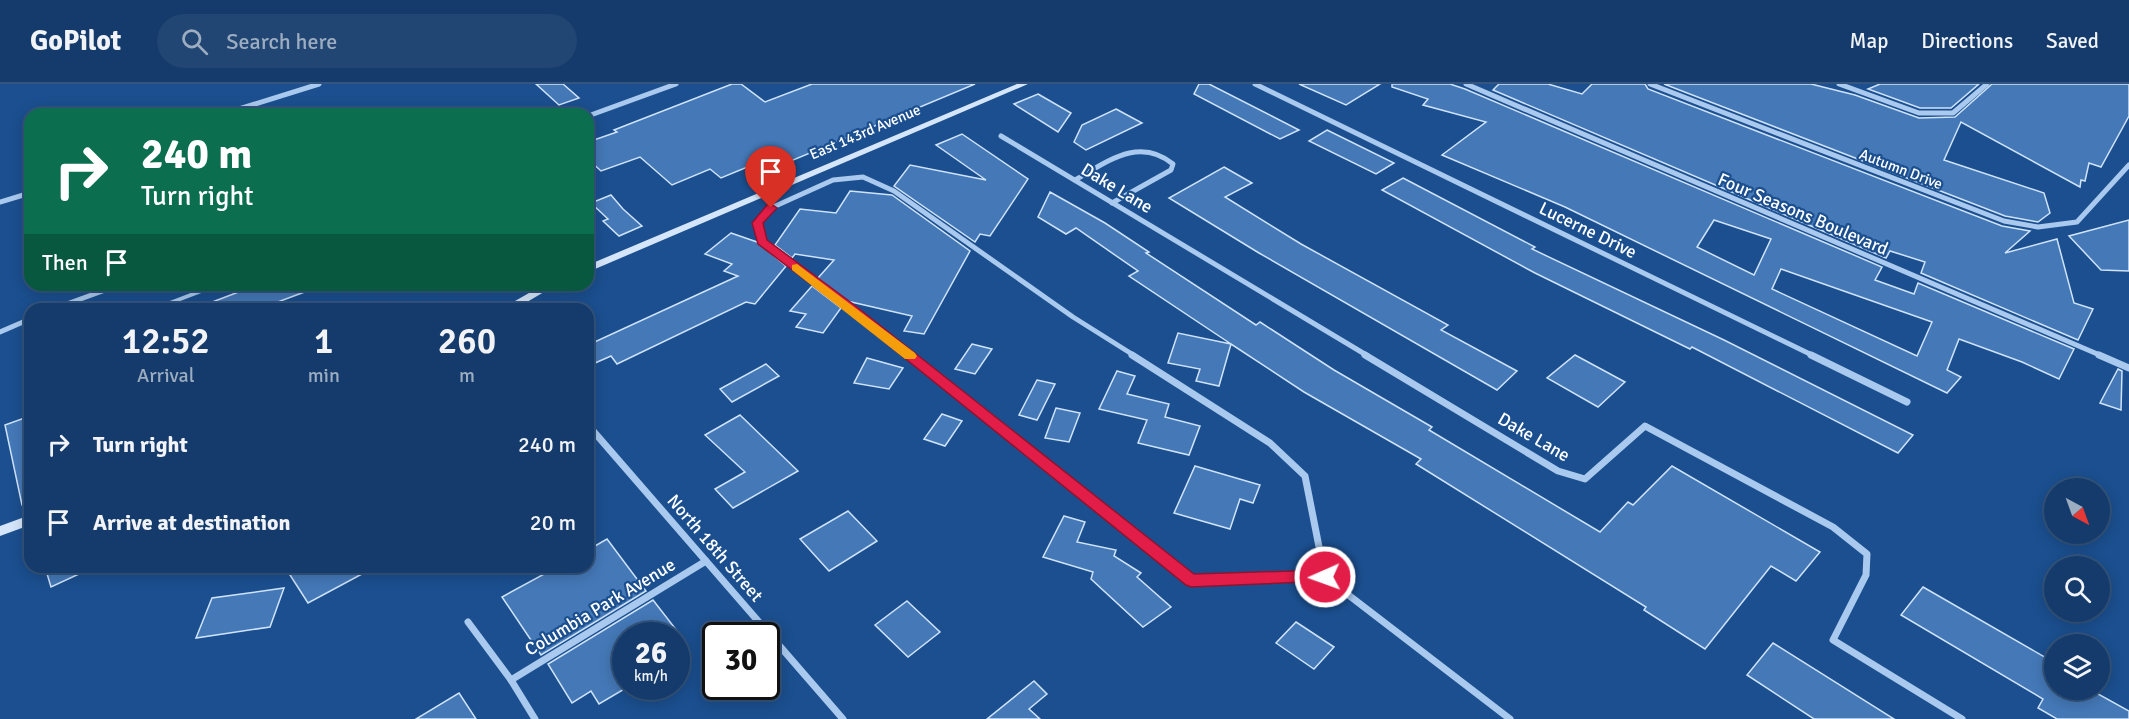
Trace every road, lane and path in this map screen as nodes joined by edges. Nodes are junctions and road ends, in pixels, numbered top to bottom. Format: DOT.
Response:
graph roads {
  1 [pos="319,84"];
  2 [pos="676,84"];
  3 [pos="1024,84"];
  4 [pos="1255,84"];
  5 [pos="1466,84"];
  6 [pos="1650,84"];
  7 [pos="1839,84"];
  8 [pos="1987,84"];
  9 [pos="242,108"];
  10 [pos="594,114"];
  11 [pos="1001,136"];
  12 [pos="2129,165"];
  13 [pos="1075,180"];
  14 [pos="24,195"];
  15 [pos="0,202"];
  16 [pos="1112,203"];
  17 [pos="594,266"];
  18 [pos="102,291"];
  19 [pos="201,291"];
  20 [pos="540,291"];
  21 [pos="70,303"];
  22 [pos="170,303"];
  23 [pos="518,303"];
  24 [pos="24,322"];
  25 [pos="0,332"];
  26 [pos="2129,368"];
  27 [pos="1907,402"];
  28 [pos="594,432"];
  29 [pos="24,522"];
  30 [pos="0,531"];
  31 [pos="706,561"];
  32 [pos="1325,577"];
  33 [pos="468,622"];
  34 [pos="511,680"];
  35 [pos="535,719"];
  36 [pos="843,719"];
  37 [pos="1510,719"];
  38 [pos="1962,719"];
  1 -- 9 [label="street"];
  2 -- 10 [label="street"];
  3 -- 17 [label="street, East 143rd Avenue"];
  4 -- 27 [label="street, Lucerne Drive"];
  5 -- 26 [label="street, Four Seasons Boulevard"];
  6 -- 12 [label="street, Autumn Drive"];
  7 -- 8 [label="street"];
  11 -- 13 [label="street, Dake Lane"];
  13 -- 16 [label="street, Dake Lane"];
  13 -- 16 [label="street"];
  14 -- 15 [label="street"];
  16 -- 38 [label="street, Dake Lane"];
  18 -- 21 [label="street"];
  19 -- 22 [label="lane"];
  20 -- 23 [label="street"];
  24 -- 25 [label="street"];
  28 -- 31 [label="street, North 18th Street"];
  29 -- 30 [label="street"];
  31 -- 34 [label="street, Columbia Park Avenue"];
  31 -- 36 [label="street, North 18th Street"];
  32 -- 32 [label="street"];
  32 -- 37 [label="street"];
  33 -- 34 [label="street"];
  34 -- 35 [label="street"];
}
